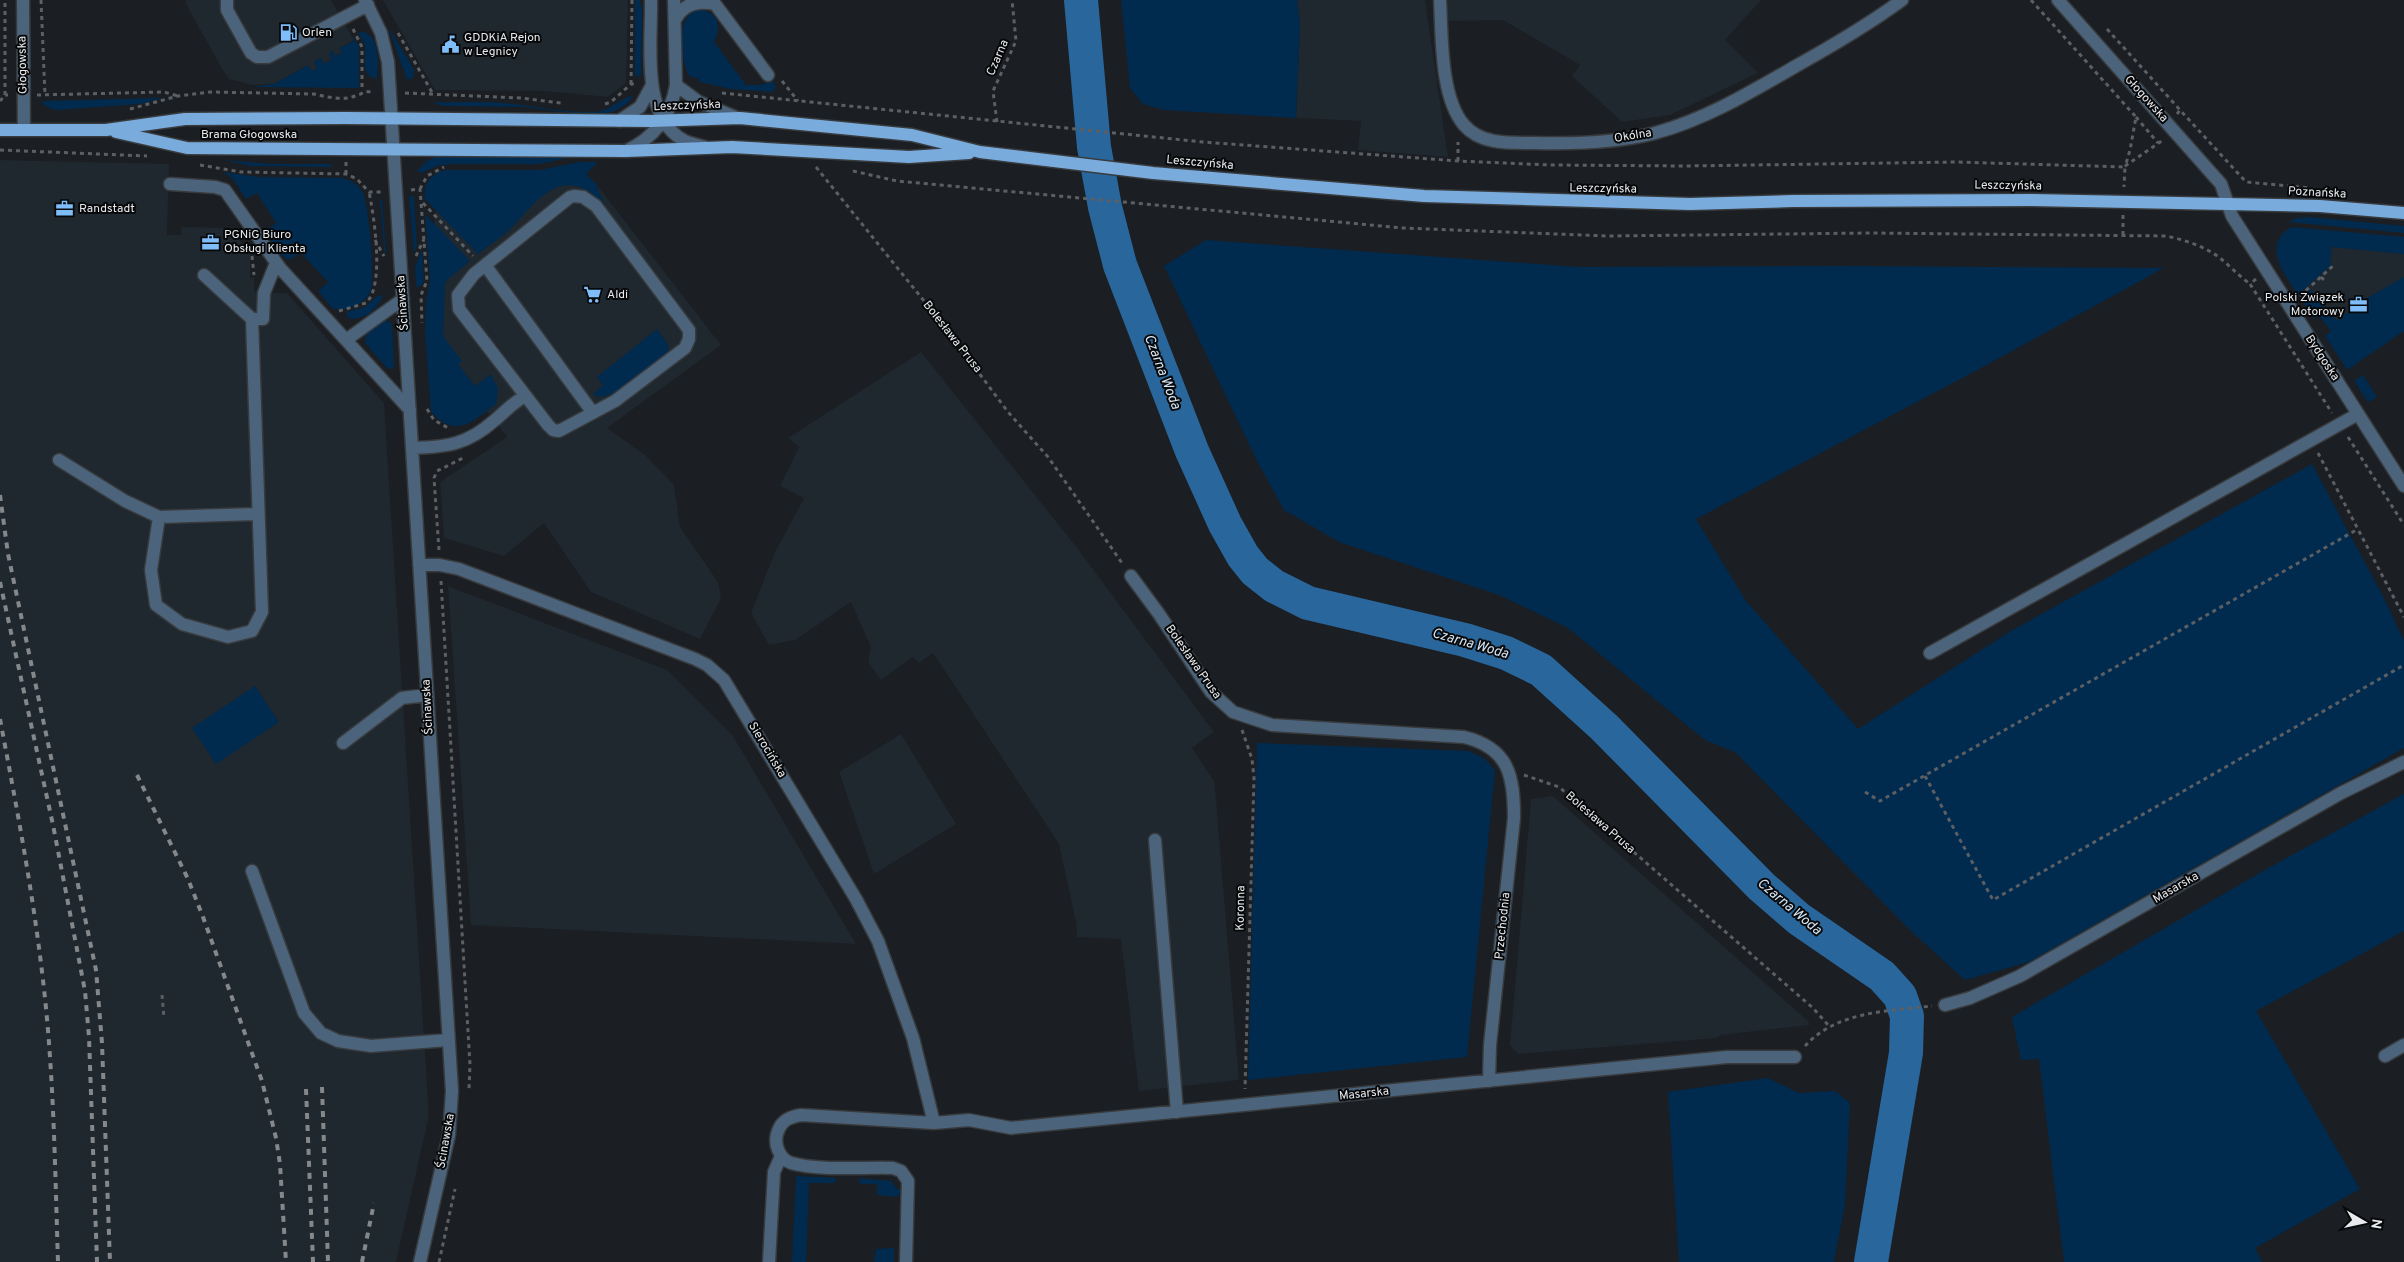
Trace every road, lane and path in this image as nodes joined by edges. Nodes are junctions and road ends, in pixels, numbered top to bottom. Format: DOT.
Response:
graph roads {
  1 [pos="5,0"];
  2 [pos="23,0"];
  3 [pos="41,0"];
  4 [pos="227,0"];
  5 [pos="632,0"];
  6 [pos="651,0"];
  7 [pos="674,0"];
  8 [pos="1012,0"];
  9 [pos="1440,0"];
  10 [pos="1902,0"];
  11 [pos="2031,0"];
  12 [pos="2058,0"];
  13 [pos="714,2"];
  14 [pos="366,3"];
  15 [pos="345,17"];
  16 [pos="675,20"];
  17 [pos="393,25"];
  18 [pos="2105,26"];
  19 [pos="768,75"];
  20 [pos="782,80"];
  21 [pos="631,84"];
  22 [pos="652,85"];
  23 [pos="676,85"];
  24 [pos="362,91"];
  25 [pos="714,92"];
  26 [pos="433,94"];
  27 [pos="5,95"];
  28 [pos="24,95"];
  29 [pos="45,95"];
  30 [pos="178,96"];
  31 [pos="0,101"];
  32 [pos="798,101"];
  33 [pos="602,105"];
  34 [pos="2180,110"];
  35 [pos="2136,116"];
  36 [pos="391,118"];
  37 [pos="740,118"];
  38 [pos="619,121"];
  39 [pos="664,121"];
  40 [pos="997,122"];
  41 [pos="2171,127"];
  42 [pos="0,130"];
  43 [pos="24,130"];
  44 [pos="106,130"];
  45 [pos="2153,137"];
  46 [pos="2158,143"];
  47 [pos="707,147"];
  48 [pos="394,149"];
  49 [pos="0,150"];
  50 [pos="626,151"];
  51 [pos="980,152"];
  52 [pos="156,157"];
  53 [pos="192,164"];
  54 [pos="447,166"];
  55 [pos="823,167"];
  56 [pos="2125,167"];
  57 [pos="848,170"];
  58 [pos="170,184"];
  59 [pos="420,189"];
  60 [pos="2315,189"];
  61 [pos="411,190"];
  62 [pos="369,192"];
  63 [pos="381,192"];
  64 [pos="422,202"];
  65 [pos="2124,202"];
  66 [pos="2228,203"];
  67 [pos="2404,212"];
  68 [pos="2123,235"];
  69 [pos="252,251"];
  70 [pos="276,263"];
  71 [pos="2335,264"];
  72 [pos="485,265"];
  73 [pos="2266,272"];
  74 [pos="204,275"];
  75 [pos="2321,277"];
  76 [pos="2325,281"];
  77 [pos="268,284"];
  78 [pos="2250,284"];
  79 [pos="2298,298"];
  80 [pos="403,299"];
  81 [pos="321,313"];
  82 [pos="252,319"];
  83 [pos="422,324"];
  84 [pos="346,340"];
  85 [pos="526,396"];
  86 [pos="426,400"];
  87 [pos="410,410"];
  88 [pos="593,413"];
  89 [pos="2358,414"];
  90 [pos="2339,424"];
  91 [pos="455,429"];
  92 [pos="2312,441"];
  93 [pos="413,448"];
  94 [pos="59,460"];
  95 [pos="2404,486"];
  96 [pos="258,514"];
  97 [pos="159,517"];
  98 [pos="2404,525"];
  99 [pos="2358,529"];
  100 [pos="420,565"];
  101 [pos="1131,576"];
  102 [pos="2404,616"];
  103 [pos="1930,653"];
  104 [pos="2404,665"];
  105 [pos="427,694"];
  106 [pos="1236,714"];
  107 [pos="343,743"];
  108 [pos="2404,762"];
  109 [pos="1509,771"];
  110 [pos="1924,776"];
  111 [pos="1865,792"];
  112 [pos="1155,840"];
  113 [pos="252,871"];
  114 [pos="162,995"];
  115 [pos="1945,1005"];
  116 [pos="164,1018"];
  117 [pos="1830,1027"];
  118 [pos="448,1040"];
  119 [pos="2404,1045"];
  120 [pos="2385,1056"];
  121 [pos="1796,1057"];
  122 [pos="1489,1081"];
  123 [pos="1244,1106"];
  124 [pos="1177,1112"];
  125 [pos="934,1122"];
  126 [pos="780,1156"];
  127 [pos="420,1262"];
  128 [pos="769,1262"];
  129 [pos="906,1262"];
  1 -- 27 [label="path"];
  2 -- 28 [label="street, Głogowska"];
  3 -- 29 [label="path"];
  4 -- 15 [label="street"];
  5 -- 21 [label="path"];
  6 -- 22 [label="street"];
  7 -- 16 [label="street"];
  8 -- 40 [label="path, Czarna"];
  9 -- 10 [label="street, Okólna"];
  11 -- 35 [label="path"];
  12 -- 41 [label="street, Głogowska"];
  13 -- 16 [label="street"];
  13 -- 19 [label="street"];
  14 -- 15 [label="street"];
  14 -- 36 [label="street, Ścinawska"];
  15 -- 24 [label="path"];
  16 -- 23 [label="street"];
  17 -- 26 [label="path"];
  18 -- 34 [label="path"];
  20 -- 32 [label="path"];
  21 -- 22 [label="path"];
  21 -- 33 [label="path"];
  22 -- 38 [label="street"];
  22 -- 39 [label="street"];
  23 -- 37 [label="street"];
  23 -- 39 [label="street"];
  25 -- 32 [label="path"];
  27 -- 28 [label="path"];
  27 -- 31 [label="path"];
  28 -- 29 [label="path"];
  28 -- 43 [label="street, Głogowska"];
  29 -- 30 [label="path"];
  32 -- 40 [label="path"];
  34 -- 41 [label="path"];
  34 -- 60 [label="path"];
  35 -- 45 [label="path"];
  35 -- 56 [label="path"];
  36 -- 38 [label="main road, Leszczyńska"];
  36 -- 44 [label="main road, Brama Głogowska"];
  36 -- 48 [label="street, Ścinawska"];
  37 -- 39 [label="main road, Leszczyńska"];
  37 -- 51 [label="main road, Leszczyńska"];
  38 -- 39 [label="main road, Leszczyńska"];
  39 -- 47 [label="street"];
  39 -- 50 [label="street"];
  40 -- 56 [label="path"];
  41 -- 45 [label="path"];
  41 -- 46 [label="path"];
  41 -- 66 [label="street, Głogowska"];
  42 -- 43 [label="main road, Brama Głogowska"];
  43 -- 44 [label="main road, Brama Głogowska"];
  44 -- 48 [label="main road, Brama Głogowska"];
  45 -- 46 [label="path"];
  46 -- 56 [label="path"];
  47 -- 50 [label="main road, Leszczyńska"];
  47 -- 51 [label="main road, Leszczyńska"];
  48 -- 50 [label="main road, Leszczyńska"];
  48 -- 80 [label="street, Ścinawska"];
  49 -- 52 [label="path"];
  51 -- 65 [label="main road, Leszczyńska"];
  53 -- 62 [label="path"];
  54 -- 59 [label="path"];
  55 -- 101 [label="path, Bolesława Prusa"];
  56 -- 65 [label="path"];
  57 -- 68 [label="path"];
  58 -- 70 [label="street"];
  59 -- 61 [label="path"];
  59 -- 64 [label="path"];
  62 -- 63 [label="path"];
  62 -- 81 [label="path"];
  64 -- 72 [label="path"];
  64 -- 83 [label="path"];
  65 -- 66 [label="main road, Leszczyńska"];
  65 -- 68 [label="path"];
  66 -- 67 [label="main road, Poznańska"];
  66 -- 73 [label="street, Bydgoska"];
  68 -- 78 [label="path"];
  69 -- 77 [label="path"];
  70 -- 77 [label="street"];
  70 -- 81 [label="street"];
  71 -- 75 [label="path"];
  72 -- 85 [label="street"];
  72 -- 88 [label="street"];
  72 -- 88 [label="street"];
  73 -- 78 [label="path"];
  73 -- 89 [label="street, Bydgoska"];
  74 -- 82 [label="street"];
  75 -- 76 [label="path"];
  75 -- 79 [label="path"];
  77 -- 82 [label="street"];
  78 -- 90 [label="path"];
  80 -- 84 [label="street"];
  80 -- 87 [label="street, Ścinawska"];
  81 -- 84 [label="street"];
  82 -- 96 [label="street"];
  84 -- 87 [label="street"];
  85 -- 88 [label="street"];
  85 -- 93 [label="street"];
  86 -- 91 [label="path"];
  87 -- 93 [label="street, Ścinawska"];
  89 -- 90 [label="street"];
  89 -- 95 [label="street, Bydgoska"];
  90 -- 92 [label="street"];
  90 -- 98 [label="path"];
  92 -- 99 [label="path"];
  92 -- 103 [label="street"];
  93 -- 100 [label="street, Ścinawska"];
  94 -- 97 [label="street"];
  96 -- 97 [label="street"];
  96 -- 97 [label="street"];
  99 -- 102 [label="path"];
  99 -- 110 [label="path"];
  100 -- 105 [label="street, Ścinawska"];
  100 -- 125 [label="street, Sierocińska"];
  101 -- 106 [label="street, Bolesława Prusa"];
  104 -- 110 [label="path"];
  105 -- 107 [label="street"];
  105 -- 118 [label="street, Ścinawska"];
  106 -- 109 [label="street, Bolesława Prusa"];
  106 -- 123 [label="path, Koronna"];
  108 -- 115 [label="street, Masarska"];
  109 -- 117 [label="path, Bolesława Prusa"];
  109 -- 122 [label="street, Przechodnia"];
  110 -- 111 [label="path"];
  112 -- 124 [label="street"];
  113 -- 118 [label="street"];
  114 -- 116 [label="path"];
  115 -- 117 [label="path"];
  117 -- 121 [label="path"];
  118 -- 127 [label="street, Ścinawska"];
  119 -- 120 [label="street"];
  121 -- 122 [label="street, Masarska"];
  122 -- 123 [label="street, Masarska"];
  123 -- 124 [label="street, Masarska"];
  124 -- 125 [label="street, Masarska"];
  125 -- 126 [label="street, Masarska"];
  126 -- 128 [label="street"];
  126 -- 129 [label="street"];
}
